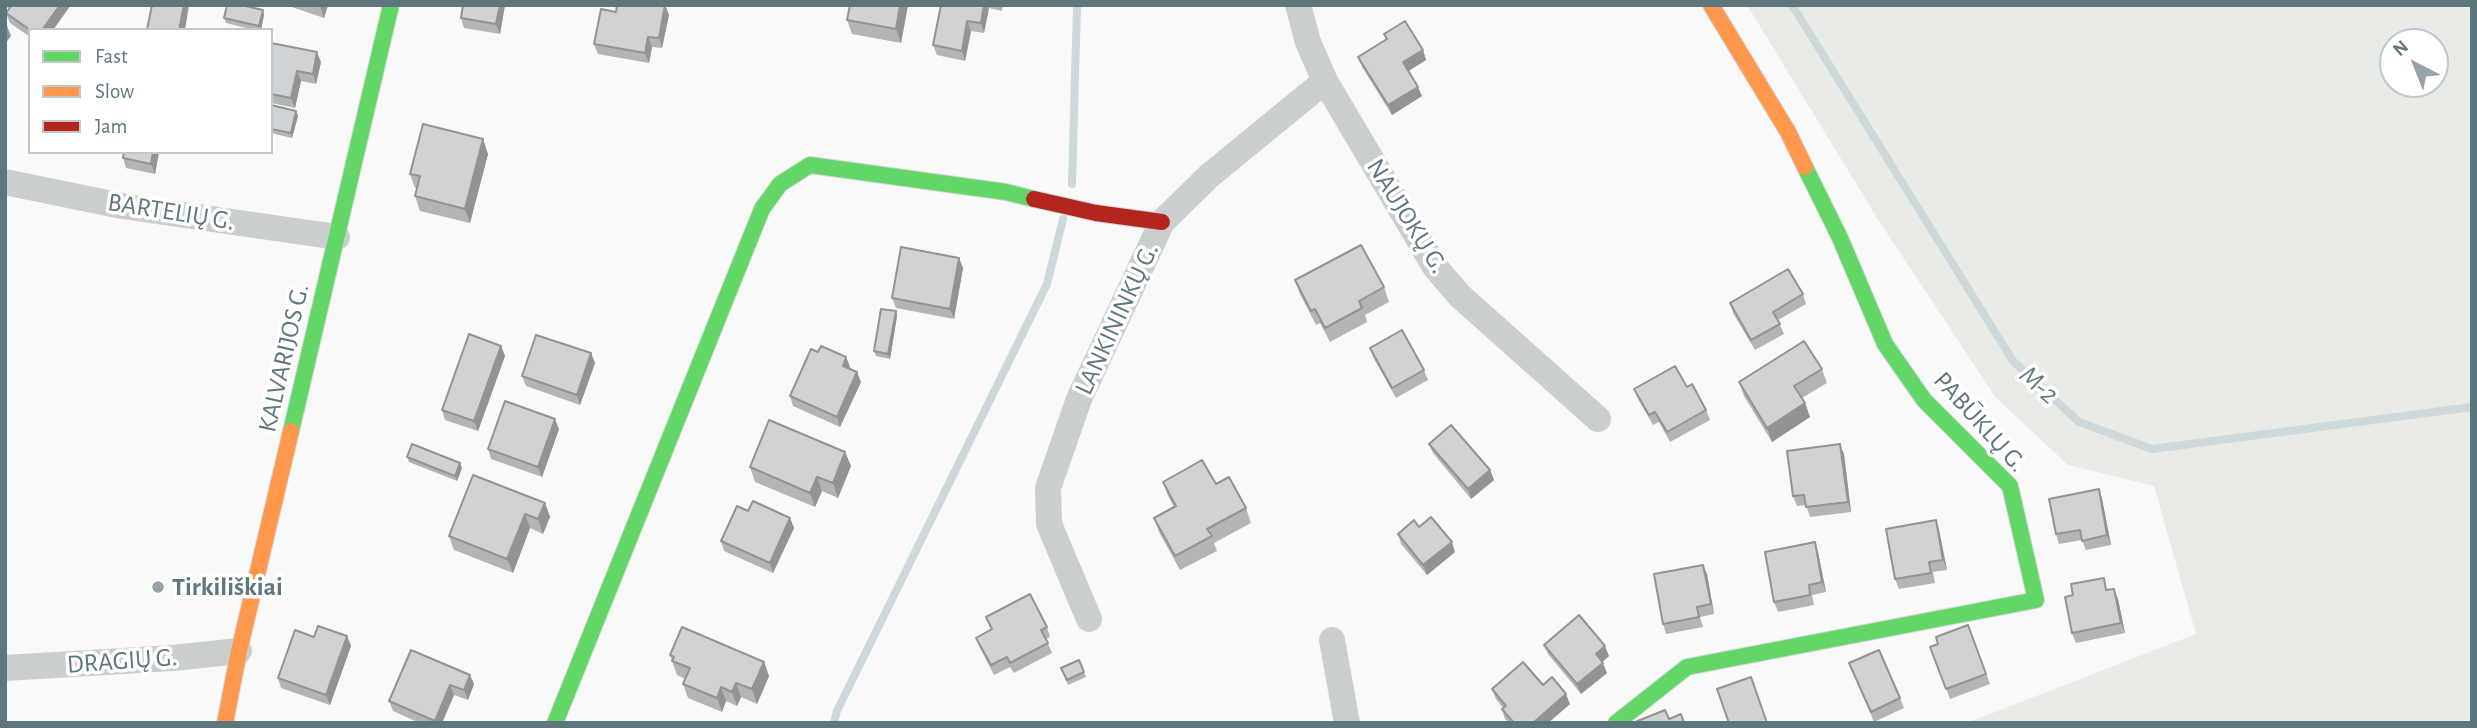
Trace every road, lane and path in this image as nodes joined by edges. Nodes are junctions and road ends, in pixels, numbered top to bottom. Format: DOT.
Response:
graph roads {
  1 [pos="391,5"];
  2 [pos="1298,5"];
  3 [pos="1711,5"];
  4 [pos="1325,81"];
  5 [pos="5,182"];
  6 [pos="1162,222"];
  7 [pos="337,237"];
  8 [pos="1598,419"];
  9 [pos="1089,619"];
  10 [pos="1332,640"];
  11 [pos="239,651"];
  12 [pos="5,668"];
  13 [pos="225,723"];
  14 [pos="555,723"];
  15 [pos="1347,723"];
  16 [pos="1616,723"];
  1 -- 7 [label="street, KALVARIJOS G."];
  2 -- 4 [label="street, NAUJOKŲ G."];
  3 -- 16 [label="street, PABŪKLŲ G."];
  4 -- 6 [label="street, LANKININKŲ G."];
  4 -- 8 [label="street, NAUJOKŲ G."];
  5 -- 7 [label="street, BARTELIŲ G."];
  6 -- 9 [label="street, LANKININKŲ G."];
  6 -- 14 [label="street"];
  7 -- 11 [label="street, KALVARIJOS G."];
  10 -- 15 [label="street"];
  11 -- 12 [label="street, DRAGIŲ G."];
  11 -- 13 [label="street, KALVARIJOS G."];
}
